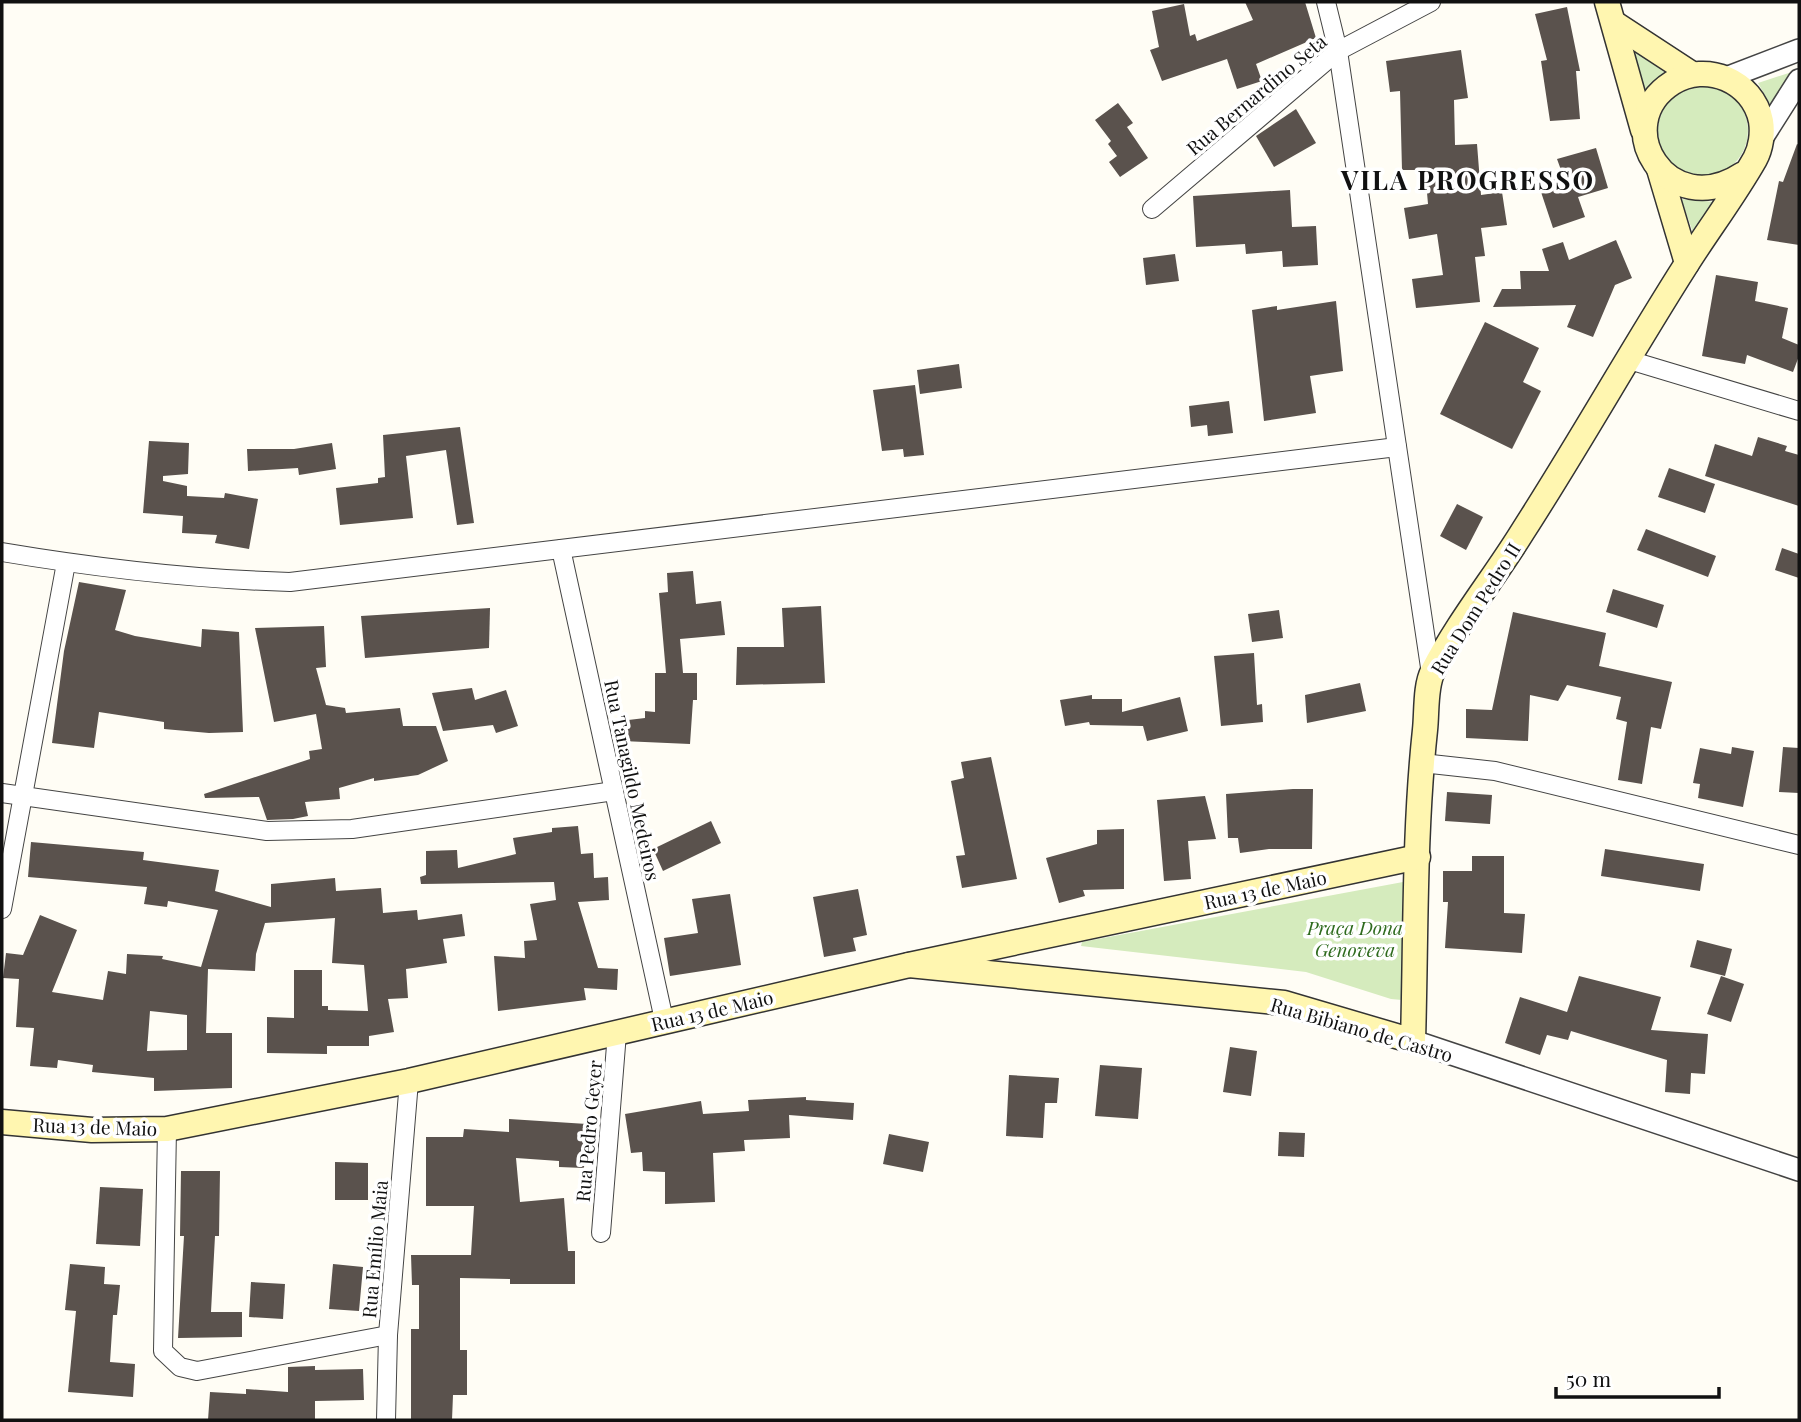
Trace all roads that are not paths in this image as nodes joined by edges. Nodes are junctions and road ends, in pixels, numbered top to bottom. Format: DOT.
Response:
graph roads {
  1 [pos="1326,2"];
  2 [pos="1431,2"];
  3 [pos="1611,12"];
  4 [pos="1799,50"];
  5 [pos="1338,51"];
  6 [pos="1692,75"];
  7 [pos="1726,78"];
  8 [pos="1799,80"];
  9 [pos="1645,137"];
  10 [pos="1761,140"];
  11 [pos="1659,169"];
  12 [pos="1743,174"];
  13 [pos="1152,209"];
  14 [pos="1687,263"];
  15 [pos="1629,360"];
  16 [pos="1799,411"];
  17 [pos="1397,447"];
  18 [pos="561,549"];
  19 [pos="2,552"];
  20 [pos="66,563"];
  21 [pos="1431,674"];
  22 [pos="1422,762"];
  23 [pos="614,791"];
  24 [pos="2,793"];
  25 [pos="23,797"];
  26 [pos="1799,845"];
  27 [pos="1418,857"];
  28 [pos="2,909"];
  29 [pos="909,965"];
  30 [pos="664,1020"];
  31 [pos="617,1033"];
  32 [pos="1413,1041"];
  33 [pos="409,1081"];
  34 [pos="2,1122"];
  35 [pos="167,1129"];
  36 [pos="1799,1170"];
  37 [pos="601,1233"];
  38 [pos="388,1335"];
  39 [pos="386,1420"];
  1 -- 5 [label="street"];
  2 -- 5 [label="street, Rua Bernardino Seta"];
  3 -- 6 [label="main road"];
  3 -- 9 [label="main road"];
  4 -- 7 [label="street"];
  5 -- 13 [label="street, Rua Bernardino Seta"];
  5 -- 17 [label="street"];
  6 -- 7 [label="main road"];
  6 -- 9 [label="main road"];
  7 -- 10 [label="main road"];
  8 -- 10 [label="street, Rua Dom Pedro II"];
  9 -- 11 [label="main road"];
  10 -- 12 [label="main road, Rua Dom Pedro II"];
  11 -- 12 [label="main road"];
  11 -- 14 [label="main road"];
  12 -- 14 [label="main road, Rua Dom Pedro II"];
  14 -- 15 [label="main road, Rua Dom Pedro II"];
  15 -- 16 [label="street"];
  15 -- 21 [label="main road, Rua Dom Pedro II"];
  17 -- 18 [label="street"];
  17 -- 21 [label="street"];
  18 -- 20 [label="street"];
  18 -- 23 [label="street, Rua Tanagildo Medeiros"];
  19 -- 20 [label="street"];
  20 -- 25 [label="street"];
  21 -- 22 [label="main road, Rua Dom Pedro II"];
  22 -- 26 [label="street"];
  22 -- 27 [label="main road, Rua Dom Pedro II"];
  23 -- 25 [label="street"];
  23 -- 30 [label="street, Rua Tanagildo Medeiros"];
  24 -- 25 [label="street"];
  25 -- 28 [label="street"];
  27 -- 29 [label="main road, Rua 13 de Maio"];
  27 -- 32 [label="main road, Rua Dom Pedro II"];
  29 -- 30 [label="main road, Rua 13 de Maio"];
  29 -- 32 [label="main road, Rua Bibiano de Castro"];
  30 -- 31 [label="main road, Rua 13 de Maio"];
  31 -- 33 [label="main road, Rua 13 de Maio"];
  31 -- 37 [label="street, Rua Pedro Geyer"];
  32 -- 36 [label="street, Rua Bibiano de Castro"];
  33 -- 35 [label="main road, Rua 13 de Maio"];
  33 -- 38 [label="street, Rua Emílio Maia"];
  34 -- 35 [label="main road, Rua 13 de Maio"];
  35 -- 38 [label="street"];
  38 -- 39 [label="street, Rua Emílio Maia"];
}
